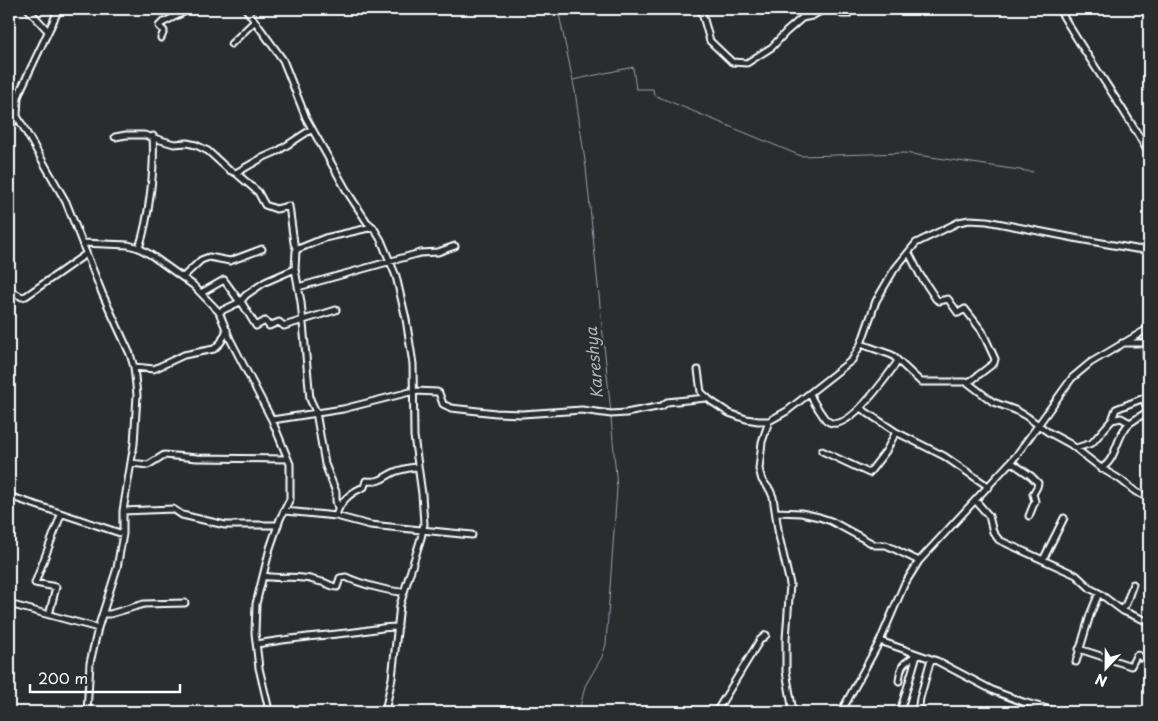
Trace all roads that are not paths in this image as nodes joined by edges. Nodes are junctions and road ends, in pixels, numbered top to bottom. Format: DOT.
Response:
graph roads {
  1 [pos="28,9"];
  2 [pos="59,9"];
  3 [pos="190,9"];
  4 [pos="246,9"];
  5 [pos="702,9"];
  6 [pos="824,9"];
  7 [pos="837,9"];
  8 [pos="850,9"];
  9 [pos="1059,9"];
  10 [pos="255,21"];
  11 [pos="48,31"];
  12 [pos="161,38"];
  13 [pos="231,44"];
  14 [pos="9,108"];
  15 [pos="17,114"];
  16 [pos="9,129"];
  17 [pos="312,129"];
  18 [pos="153,136"];
  19 [pos="115,137"];
  20 [pos="1149,154"];
  21 [pos="236,173"];
  22 [pos="373,226"];
  23 [pos="82,243"];
  24 [pos="455,246"];
  25 [pos="139,248"];
  26 [pos="262,249"];
  27 [pos="297,250"];
  28 [pos="1149,250"];
  29 [pos="86,254"];
  30 [pos="907,254"];
  31 [pos="390,262"];
  32 [pos="295,269"];
  33 [pos="183,277"];
  34 [pos="298,287"];
  35 [pos="9,290"];
  36 [pos="201,294"];
  37 [pos="240,302"];
  38 [pos="336,310"];
  39 [pos="219,312"];
  40 [pos="303,320"];
  41 [pos="1149,328"];
  42 [pos="227,330"];
  43 [pos="1147,343"];
  44 [pos="861,344"];
  45 [pos="1121,344"];
  46 [pos="898,361"];
  47 [pos="134,367"];
  48 [pos="698,370"];
  49 [pos="967,382"];
  50 [pos="414,391"];
  51 [pos="810,393"];
  52 [pos="1147,397"];
  53 [pos="706,398"];
  54 [pos="860,408"];
  55 [pos="316,412"];
  56 [pos="272,420"];
  57 [pos="1112,420"];
  58 [pos="770,421"];
  59 [pos="1130,423"];
  60 [pos="1039,426"];
  61 [pos="896,432"];
  62 [pos="1076,448"];
  63 [pos="822,451"];
  64 [pos="287,459"];
  65 [pos="1011,462"];
  66 [pos="131,463"];
  67 [pos="418,466"];
  68 [pos="1101,468"];
  69 [pos="989,487"];
  70 [pos="9,496"];
  71 [pos="1149,498"];
  72 [pos="976,501"];
  73 [pos="338,508"];
  74 [pos="124,511"];
  75 [pos="285,512"];
  76 [pos="776,512"];
  77 [pos="61,515"];
  78 [pos="336,516"];
  79 [pos="1029,516"];
  80 [pos="1064,518"];
  81 [pos="278,525"];
  82 [pos="423,530"];
  83 [pos="122,534"];
  84 [pos="472,535"];
  85 [pos="1043,560"];
  86 [pos="919,562"];
  87 [pos="263,576"];
  88 [pos="1133,584"];
  89 [pos="403,592"];
  90 [pos="1099,593"];
  91 [pos="185,603"];
  92 [pos="9,604"];
  93 [pos="1122,609"];
  94 [pos="104,614"];
  95 [pos="49,615"];
  96 [pos="1149,622"];
  97 [pos="398,627"];
  98 [pos="98,628"];
  99 [pos="766,635"];
  100 [pos="880,641"];
  101 [pos="257,644"];
  102 [pos="1079,649"];
  103 [pos="917,654"];
  104 [pos="931,659"];
  105 [pos="1076,662"];
  106 [pos="1149,663"];
  107 [pos="899,681"];
  108 [pos="87,712"];
  109 [pos="265,712"];
  110 [pos="385,712"];
  111 [pos="716,712"];
  112 [pos="793,712"];
  113 [pos="841,712"];
  114 [pos="900,712"];
  115 [pos="918,712"];
  116 [pos="1058,712"];
  1 -- 11 [label="street"];
  2 -- 11 [label="street"];
  3 -- 12 [label="street"];
  4 -- 10 [label="street"];
  5 -- 6 [label="street"];
  7 -- 8 [label="street"];
  9 -- 20 [label="street"];
  10 -- 13 [label="street"];
  10 -- 17 [label="street"];
  11 -- 15 [label="street"];
  14 -- 15 [label="street"];
  15 -- 16 [label="street"];
  15 -- 23 [label="street"];
  17 -- 21 [label="street"];
  17 -- 22 [label="street"];
  18 -- 19 [label="street"];
  18 -- 21 [label="street"];
  18 -- 25 [label="street"];
  21 -- 27 [label="street"];
  22 -- 27 [label="street"];
  22 -- 31 [label="street"];
  23 -- 25 [label="street"];
  23 -- 29 [label="street"];
  24 -- 31 [label="street"];
  25 -- 33 [label="street"];
  26 -- 33 [label="street"];
  27 -- 32 [label="street"];
  28 -- 30 [label="street"];
  29 -- 35 [label="street"];
  29 -- 47 [label="street"];
  30 -- 44 [label="street"];
  30 -- 49 [label="street"];
  31 -- 34 [label="street"];
  31 -- 50 [label="street"];
  32 -- 34 [label="street"];
  32 -- 37 [label="street"];
  33 -- 36 [label="street"];
  34 -- 40 [label="street"];
  36 -- 37 [label="street"];
  36 -- 39 [label="street"];
  37 -- 39 [label="street"];
  37 -- 40 [label="street"];
  38 -- 40 [label="street"];
  39 -- 42 [label="street"];
  40 -- 55 [label="street"];
  41 -- 45 [label="street"];
  42 -- 47 [label="street"];
  42 -- 56 [label="street"];
  43 -- 45 [label="street"];
  43 -- 52 [label="street"];
  44 -- 46 [label="street"];
  44 -- 51 [label="street"];
  45 -- 60 [label="street"];
  46 -- 49 [label="street"];
  46 -- 54 [label="street"];
  47 -- 66 [label="street"];
  48 -- 53 [label="street"];
  49 -- 60 [label="street"];
  50 -- 53 [label="street"];
  50 -- 55 [label="street"];
  50 -- 67 [label="street"];
  51 -- 54 [label="street"];
  51 -- 58 [label="street"];
  52 -- 57 [label="street"];
  52 -- 59 [label="street"];
  53 -- 58 [label="street"];
  54 -- 61 [label="street"];
  55 -- 56 [label="street"];
  55 -- 73 [label="street"];
  56 -- 64 [label="street"];
  57 -- 59 [label="street"];
  57 -- 62 [label="street"];
  58 -- 76 [label="street"];
  59 -- 68 [label="street"];
  60 -- 62 [label="street"];
  60 -- 65 [label="street"];
  61 -- 63 [label="street"];
  61 -- 69 [label="street"];
  62 -- 68 [label="street"];
  64 -- 66 [label="street"];
  64 -- 75 [label="street"];
  65 -- 69 [label="street"];
  65 -- 79 [label="street"];
  66 -- 74 [label="street"];
  67 -- 73 [label="street"];
  67 -- 82 [label="street"];
  68 -- 71 [label="street"];
  69 -- 72 [label="street"];
  70 -- 77 [label="street"];
  72 -- 85 [label="street"];
  72 -- 86 [label="street"];
  73 -- 78 [label="street"];
  74 -- 81 [label="street"];
  74 -- 83 [label="street"];
  75 -- 78 [label="street"];
  75 -- 81 [label="street"];
  76 -- 86 [label="street"];
  76 -- 112 [label="street"];
  77 -- 83 [label="street"];
  77 -- 95 [label="street"];
  78 -- 82 [label="street"];
  80 -- 85 [label="street"];
  81 -- 87 [label="street"];
  82 -- 84 [label="street"];
  82 -- 89 [label="street"];
  83 -- 94 [label="street"];
  85 -- 90 [label="street"];
  86 -- 100 [label="street"];
  87 -- 89 [label="street"];
  87 -- 101 [label="street"];
  88 -- 93 [label="street"];
  89 -- 97 [label="street"];
  90 -- 93 [label="street"];
  90 -- 102 [label="street"];
  91 -- 94 [label="street"];
  92 -- 95 [label="street"];
  93 -- 96 [label="street"];
  94 -- 98 [label="street"];
  95 -- 98 [label="street"];
  97 -- 101 [label="street"];
  97 -- 110 [label="street"];
  98 -- 108 [label="street"];
  99 -- 111 [label="street"];
  100 -- 103 [label="street"];
  100 -- 113 [label="street"];
  101 -- 109 [label="street"];
  102 -- 105 [label="street"];
  102 -- 106 [label="street"];
  103 -- 104 [label="street"];
  103 -- 107 [label="street"];
  103 -- 114 [label="street"];
  104 -- 115 [label="street"];
  104 -- 116 [label="street"];
}
